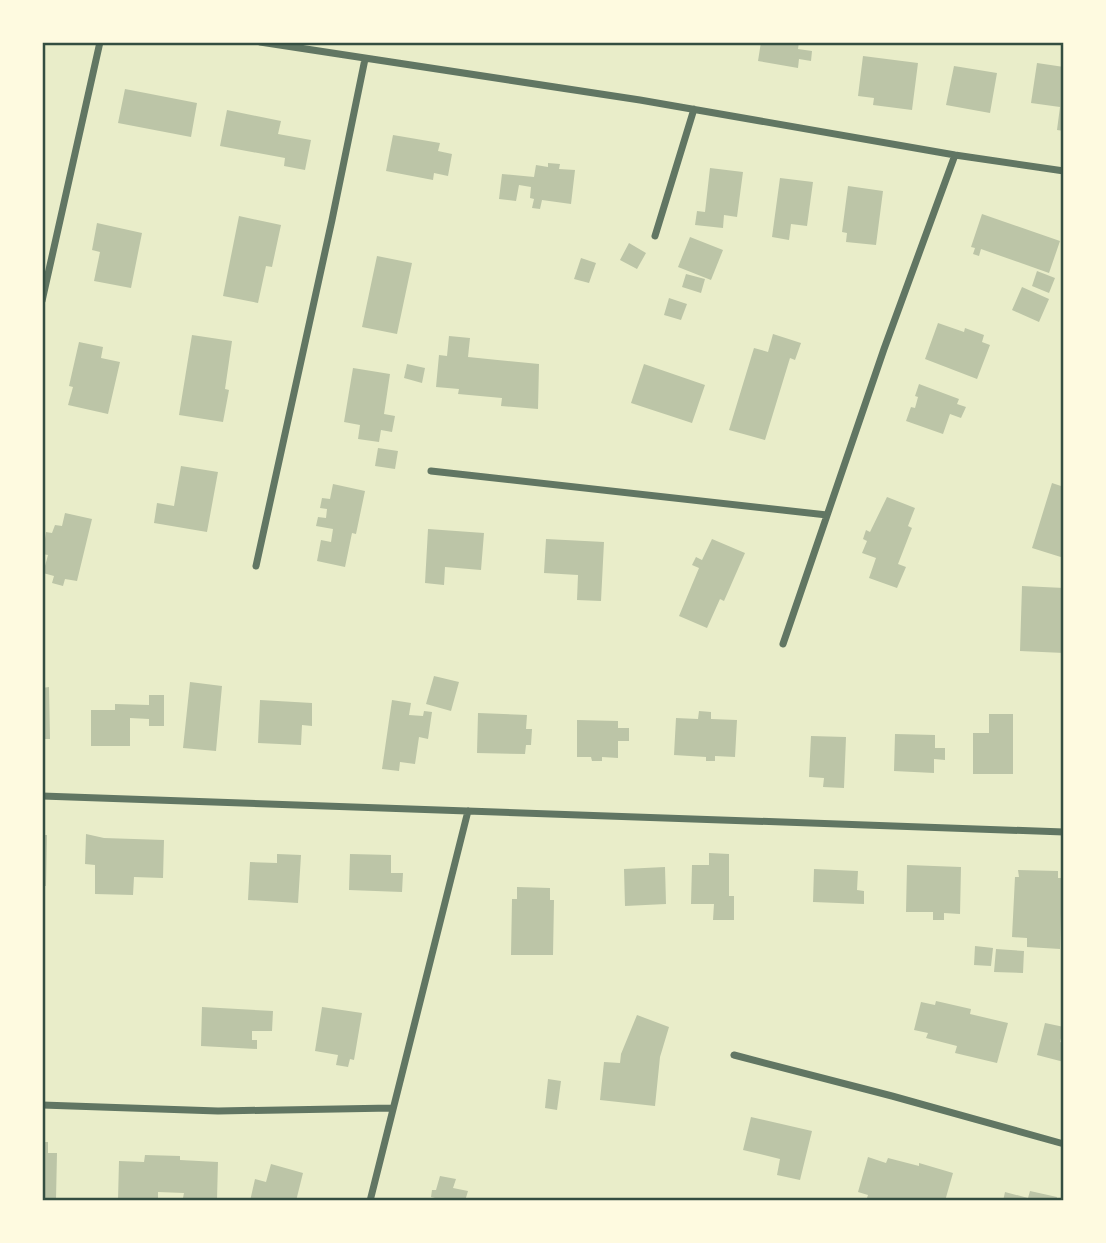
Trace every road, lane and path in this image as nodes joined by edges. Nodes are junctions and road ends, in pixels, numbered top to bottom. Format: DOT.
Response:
graph roads {
  1 [pos="100,42"];
  2 [pos="260,42"];
  3 [pos="365,59"];
  4 [pos="694,109"];
  5 [pos="955,155"];
  6 [pos="1064,171"];
  7 [pos="655,236"];
  8 [pos="42,301"];
  9 [pos="430,471"];
  10 [pos="827,515"];
  11 [pos="256,566"];
  12 [pos="783,644"];
  13 [pos="42,796"];
  14 [pos="468,811"];
  15 [pos="1064,832"];
  16 [pos="734,1055"];
  17 [pos="42,1105"];
  18 [pos="392,1108"];
  19 [pos="1064,1144"];
  20 [pos="370,1201"];
  1 -- 8 [label="street"];
  2 -- 3 [label="street"];
  3 -- 4 [label="street"];
  3 -- 11 [label="street"];
  4 -- 5 [label="street"];
  4 -- 7 [label="street"];
  5 -- 6 [label="street"];
  5 -- 10 [label="street"];
  9 -- 10 [label="street"];
  10 -- 12 [label="street"];
  13 -- 14 [label="street"];
  14 -- 15 [label="street"];
  14 -- 18 [label="street"];
  16 -- 19 [label="street"];
  17 -- 18 [label="street"];
  18 -- 20 [label="street"];
}
